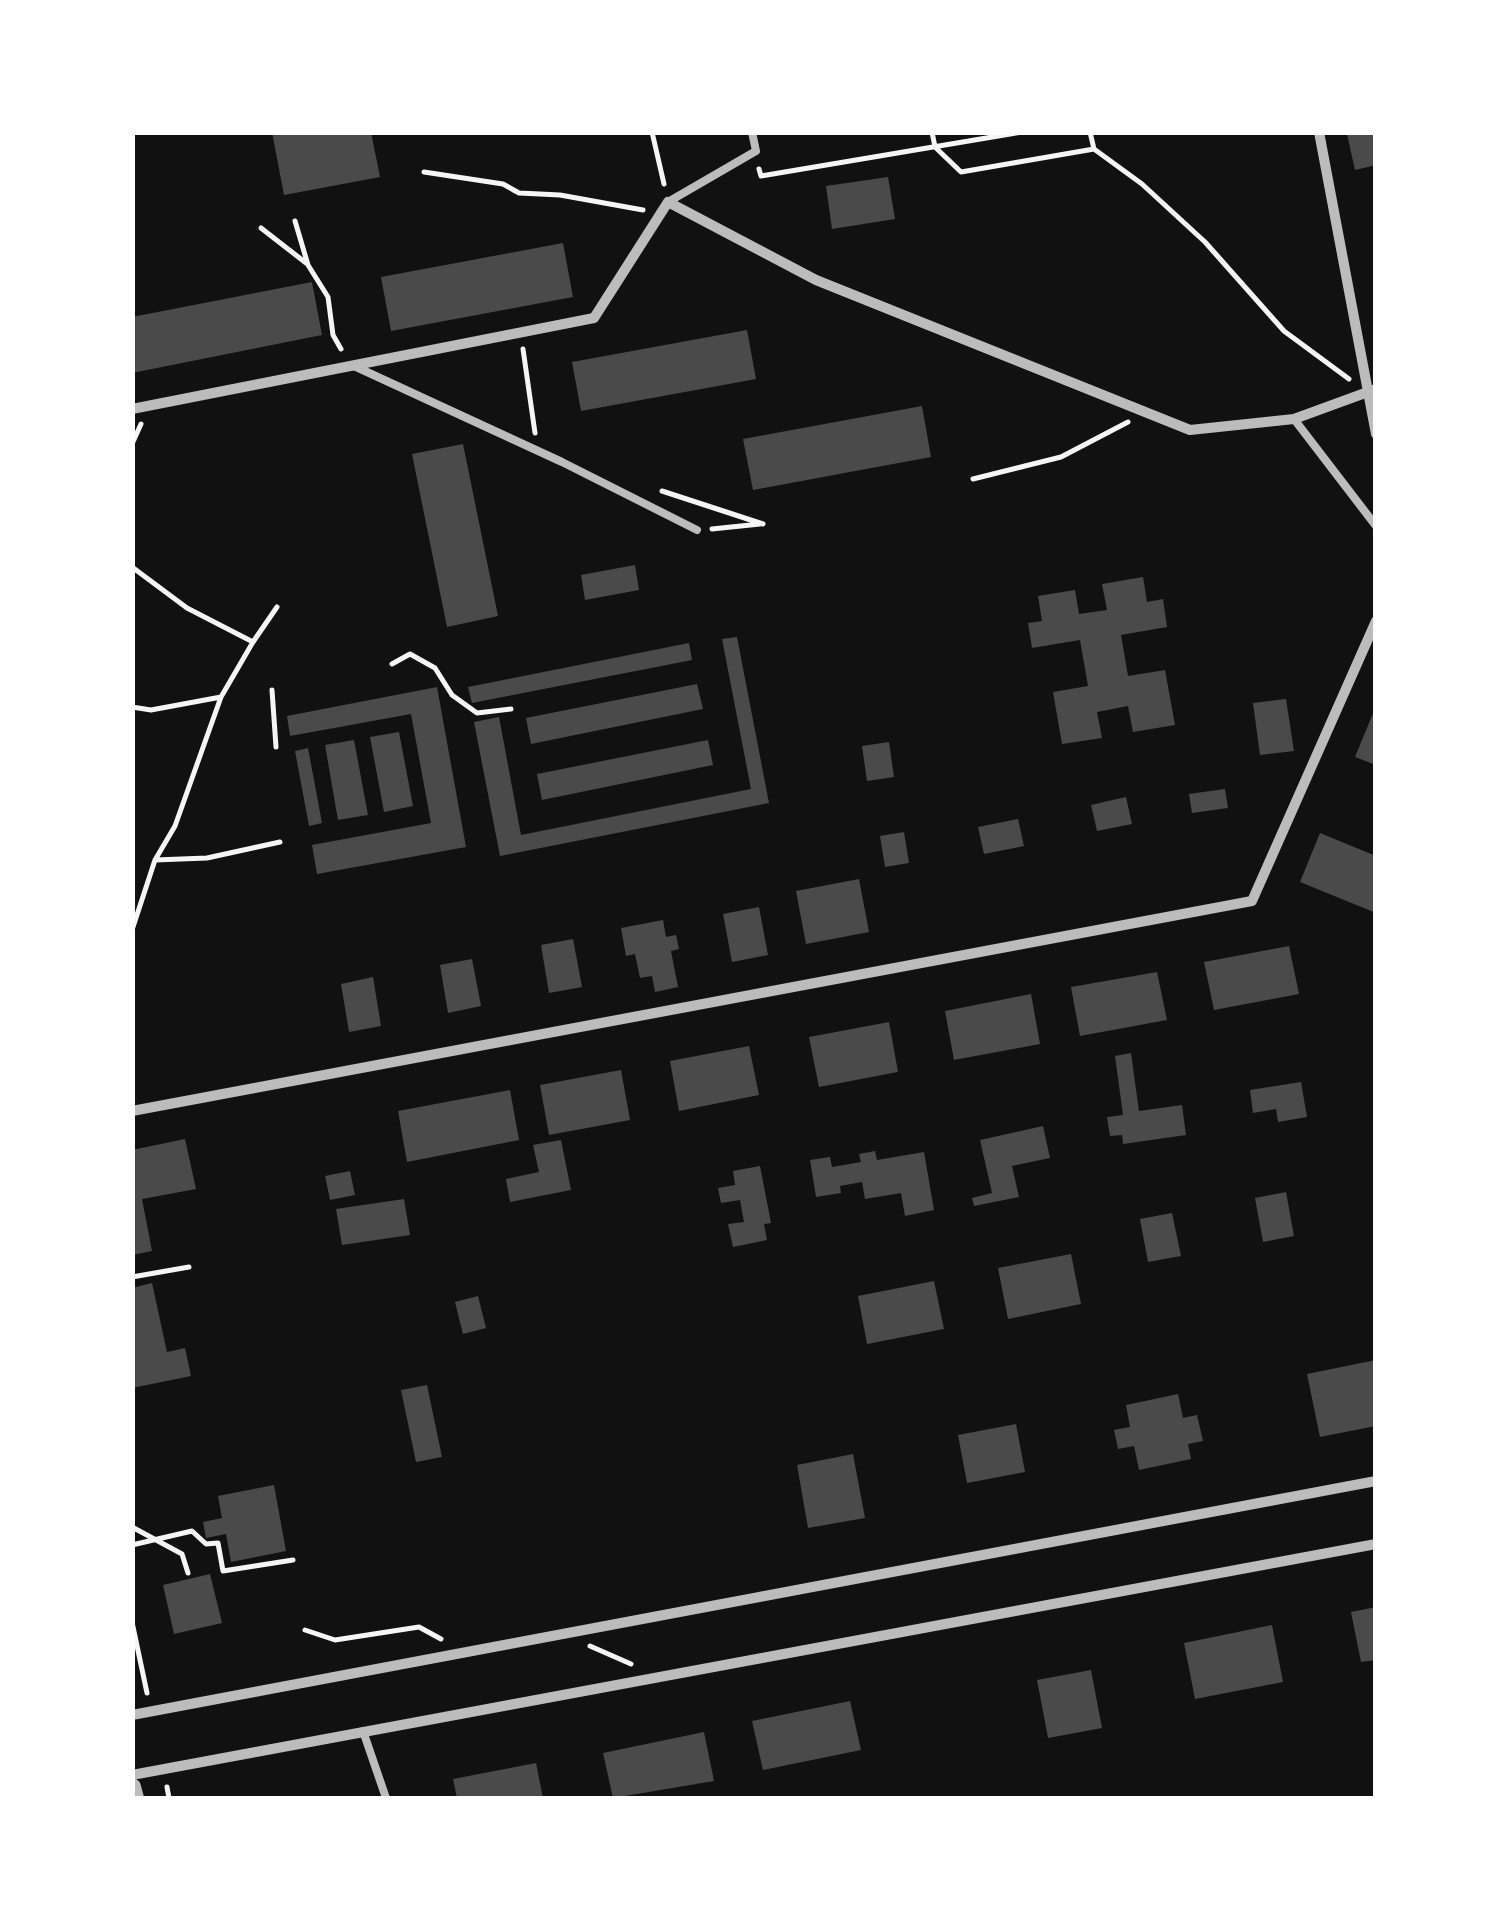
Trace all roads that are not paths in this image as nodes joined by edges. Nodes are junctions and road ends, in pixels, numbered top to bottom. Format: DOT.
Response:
graph roads {
  1 [pos="752,132"];
  2 [pos="1320,132"];
  3 [pos="668,202"];
  4 [pos="351,364"];
  5 [pos="1372,390"];
  6 [pos="132,409"];
  7 [pos="1294,418"];
  8 [pos="1376,434"];
  9 [pos="1376,526"];
  10 [pos="697,530"];
  11 [pos="1376,621"];
  12 [pos="132,1111"];
  13 [pos="1376,1481"];
  14 [pos="1376,1544"];
  15 [pos="132,1715"];
  16 [pos="363,1731"];
  17 [pos="132,1775"];
  18 [pos="132,1787"];
  19 [pos="135,1798"];
  20 [pos="386,1798"];
  1 -- 3 [label="lane"];
  2 -- 5 [label="street"];
  3 -- 4 [label="street"];
  3 -- 7 [label="street"];
  4 -- 6 [label="street"];
  4 -- 10 [label="lane"];
  5 -- 7 [label="street"];
  5 -- 8 [label="street"];
  7 -- 9 [label="lane"];
  11 -- 12 [label="street"];
  13 -- 15 [label="street"];
  14 -- 16 [label="street"];
  16 -- 17 [label="street"];
  16 -- 20 [label="lane"];
  18 -- 19 [label="street"];
}
